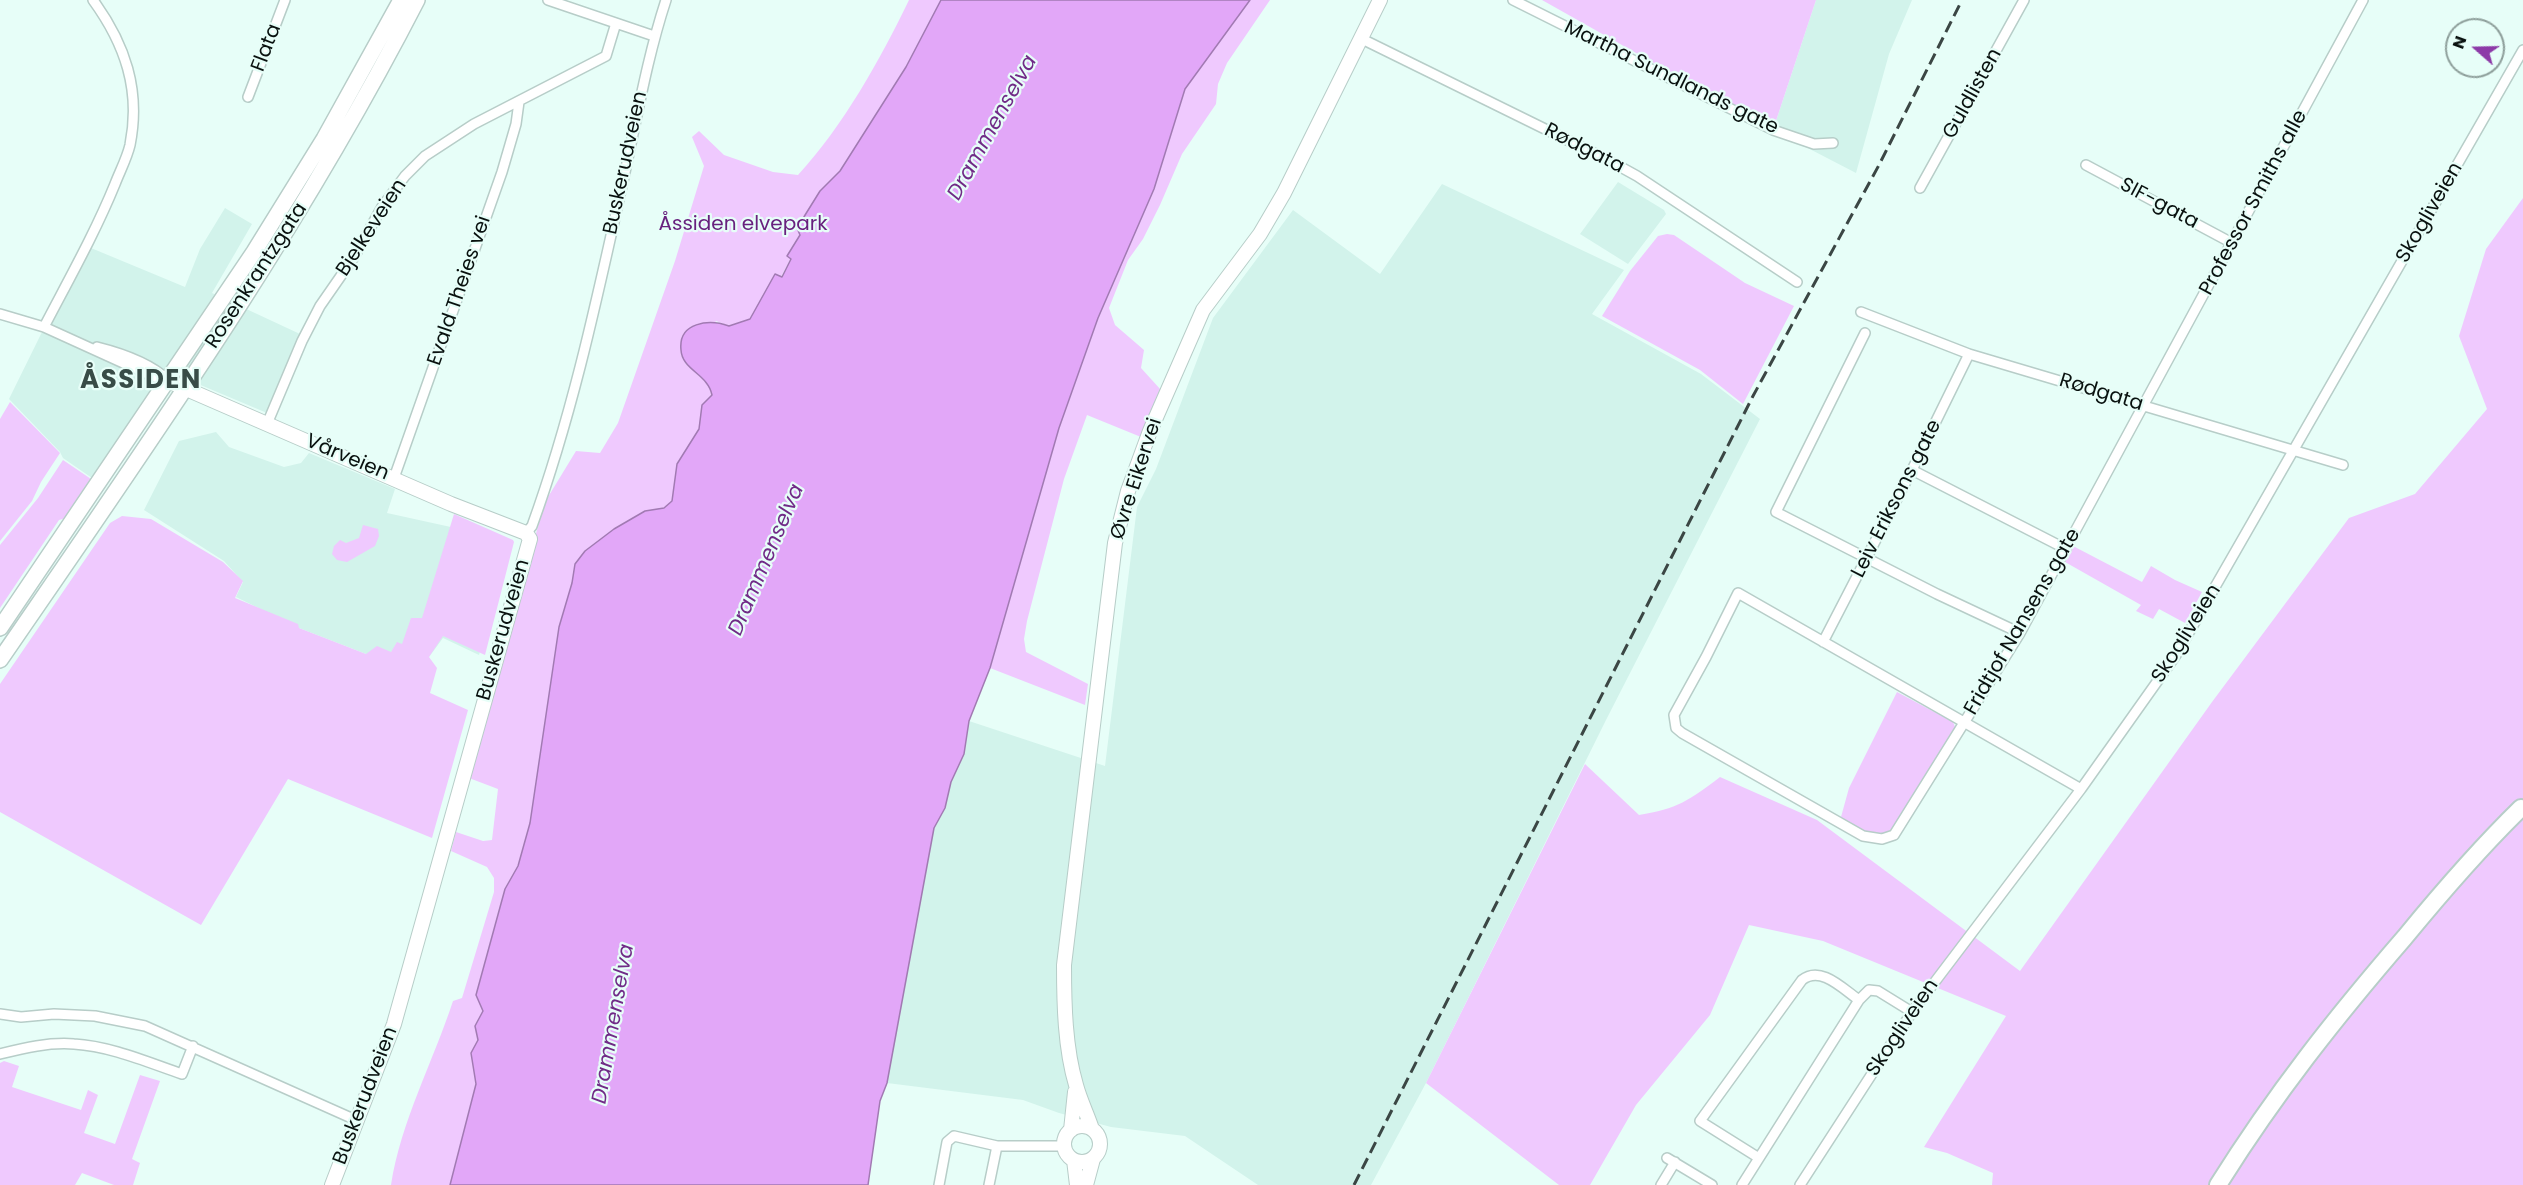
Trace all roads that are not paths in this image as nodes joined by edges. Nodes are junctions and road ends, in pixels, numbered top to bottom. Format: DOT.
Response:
graph roads {
  1 [pos="93,0"];
  2 [pos="285,0"];
  3 [pos="401,0"];
  4 [pos="417,0"];
  5 [pos="548,0"];
  6 [pos="666,0"];
  7 [pos="1380,0"];
  8 [pos="1513,0"];
  9 [pos="2024,0"];
  10 [pos="2363,0"];
  11 [pos="616,23"];
  12 [pos="654,36"];
  13 [pos="1360,38"];
  14 [pos="2523,50"];
  15 [pos="248,97"];
  16 [pos="519,102"];
  17 [pos="1833,143"];
  18 [pos="2086,165"];
  19 [pos="1920,188"];
  20 [pos="2232,243"];
  21 [pos="1797,282"];
  22 [pos="1861,312"];
  23 [pos="0,314"];
  24 [pos="44,327"];
  25 [pos="1865,333"];
  26 [pos="1969,354"];
  27 [pos="168,381"];
  28 [pos="184,389"];
  29 [pos="2144,405"];
  30 [pos="267,424"];
  31 [pos="2295,450"];
  32 [pos="2343,465"];
  33 [pos="1912,470"];
  34 [pos="394,478"];
  35 [pos="526,533"];
  36 [pos="2066,549"];
  37 [pos="1868,559"];
  38 [pos="0,628"];
  39 [pos="2020,633"];
  40 [pos="1823,642"];
  41 [pos="0,660"];
  42 [pos="1965,723"];
  43 [pos="2081,789"];
  44 [pos="2522,807"];
  45 [pos="1859,1000"];
  46 [pos="1912,1012"];
  47 [pos="0,1014"];
  48 [pos="193,1047"];
  49 [pos="0,1054"];
  50 [pos="1075,1084"];
  51 [pos="358,1121"];
  52 [pos="1092,1129"];
  53 [pos="1071,1130"];
  54 [pos="997,1146"];
  55 [pos="1064,1146"];
  56 [pos="1759,1158"];
  57 [pos="1093,1159"];
  58 [pos="1074,1160"];
  59 [pos="2238,1161"];
  60 [pos="332,1185"];
  61 [pos="939,1185"];
  62 [pos="989,1185"];
  63 [pos="1077,1185"];
  64 [pos="1086,1185"];
  65 [pos="1661,1185"];
  66 [pos="1712,1185"];
  67 [pos="1742,1185"];
  68 [pos="1800,1185"];
  69 [pos="2218,1185"];
  70 [pos="2227,1185"];
  1 -- 24 [label="street"];
  2 -- 15 [label="street, Flata"];
  3 -- 27 [label="main road, Rosenkrantzgata"];
  4 -- 28 [label="main road, Rosenkrantzgata"];
  5 -- 11 [label="street"];
  6 -- 12 [label="street, Buskerudveien"];
  7 -- 13 [label="main road, Øvre Eikervei"];
  8 -- 17 [label="street, Martha Sundlands gate"];
  9 -- 19 [label="street, Guldlisten"];
  10 -- 20 [label="street, Professor Smiths alle"];
  11 -- 12 [label="street"];
  11 -- 16 [label="street, Bjelkeveien"];
  12 -- 35 [label="street, Buskerudveien"];
  13 -- 21 [label="street, Rødgata"];
  13 -- 50 [label="main road, Øvre Eikervei"];
  14 -- 31 [label="street, Skogliveien"];
  16 -- 30 [label="street, Bjelkeveien"];
  16 -- 34 [label="street, Evald Theies vei"];
  18 -- 20 [label="street, SIF-gata"];
  20 -- 29 [label="street, Professor Smiths alle"];
  22 -- 26 [label="street, Rødgata"];
  23 -- 24 [label="street, Vårveien"];
  24 -- 27 [label="street, Vårveien"];
  25 -- 37 [label="street"];
  26 -- 29 [label="street, Rødgata"];
  26 -- 33 [label="street, Leiv Eriksons gate"];
  27 -- 28 [label="main road, Vårveien"];
  27 -- 38 [label="main road, Rosenkrantzgata"];
  28 -- 30 [label="main road, Vårveien"];
  28 -- 41 [label="main road, Rosenkrantzgata"];
  29 -- 31 [label="street, Rødgata"];
  29 -- 36 [label="street, Fridtjof Nansens gate"];
  30 -- 34 [label="main road, Vårveien"];
  31 -- 32 [label="street, Rødgata"];
  31 -- 43 [label="street, Skogliveien"];
  33 -- 36 [label="street"];
  33 -- 37 [label="street, Leiv Eriksons gate"];
  34 -- 35 [label="main road, Vårveien"];
  35 -- 51 [label="main road, Buskerudveien"];
  36 -- 39 [label="street, Fridtjof Nansens gate"];
  37 -- 39 [label="street"];
  37 -- 40 [label="street, Leiv Eriksons gate"];
  39 -- 42 [label="street, Fridtjof Nansens gate"];
  40 -- 42 [label="street"];
  40 -- 42 [label="street, Fridtjof Nansens gate"];
  42 -- 43 [label="street"];
  43 -- 46 [label="street, Skogliveien"];
  44 -- 59 [label="highway"];
  45 -- 46 [label="street"];
  45 -- 56 [label="street"];
  45 -- 56 [label="street"];
  46 -- 68 [label="street, Skogliveien"];
  47 -- 48 [label="street"];
  48 -- 49 [label="street"];
  48 -- 51 [label="street"];
  50 -- 52 [label="main road, Øvre Eikervei"];
  50 -- 53 [label="main road, Øvre Eikervei"];
  51 -- 60 [label="main road, Buskerudveien"];
  52 -- 53 [label="main road"];
  52 -- 57 [label="main road"];
  53 -- 55 [label="main road"];
  54 -- 55 [label="street"];
  54 -- 61 [label="street"];
  54 -- 62 [label="street"];
  55 -- 58 [label="main road"];
  56 -- 67 [label="street"];
  57 -- 58 [label="main road"];
  57 -- 64 [label="main road"];
  58 -- 63 [label="main road"];
  59 -- 69 [label="highway"];
  59 -- 70 [label="highway"];
  65 -- 66 [label="street"];
}
